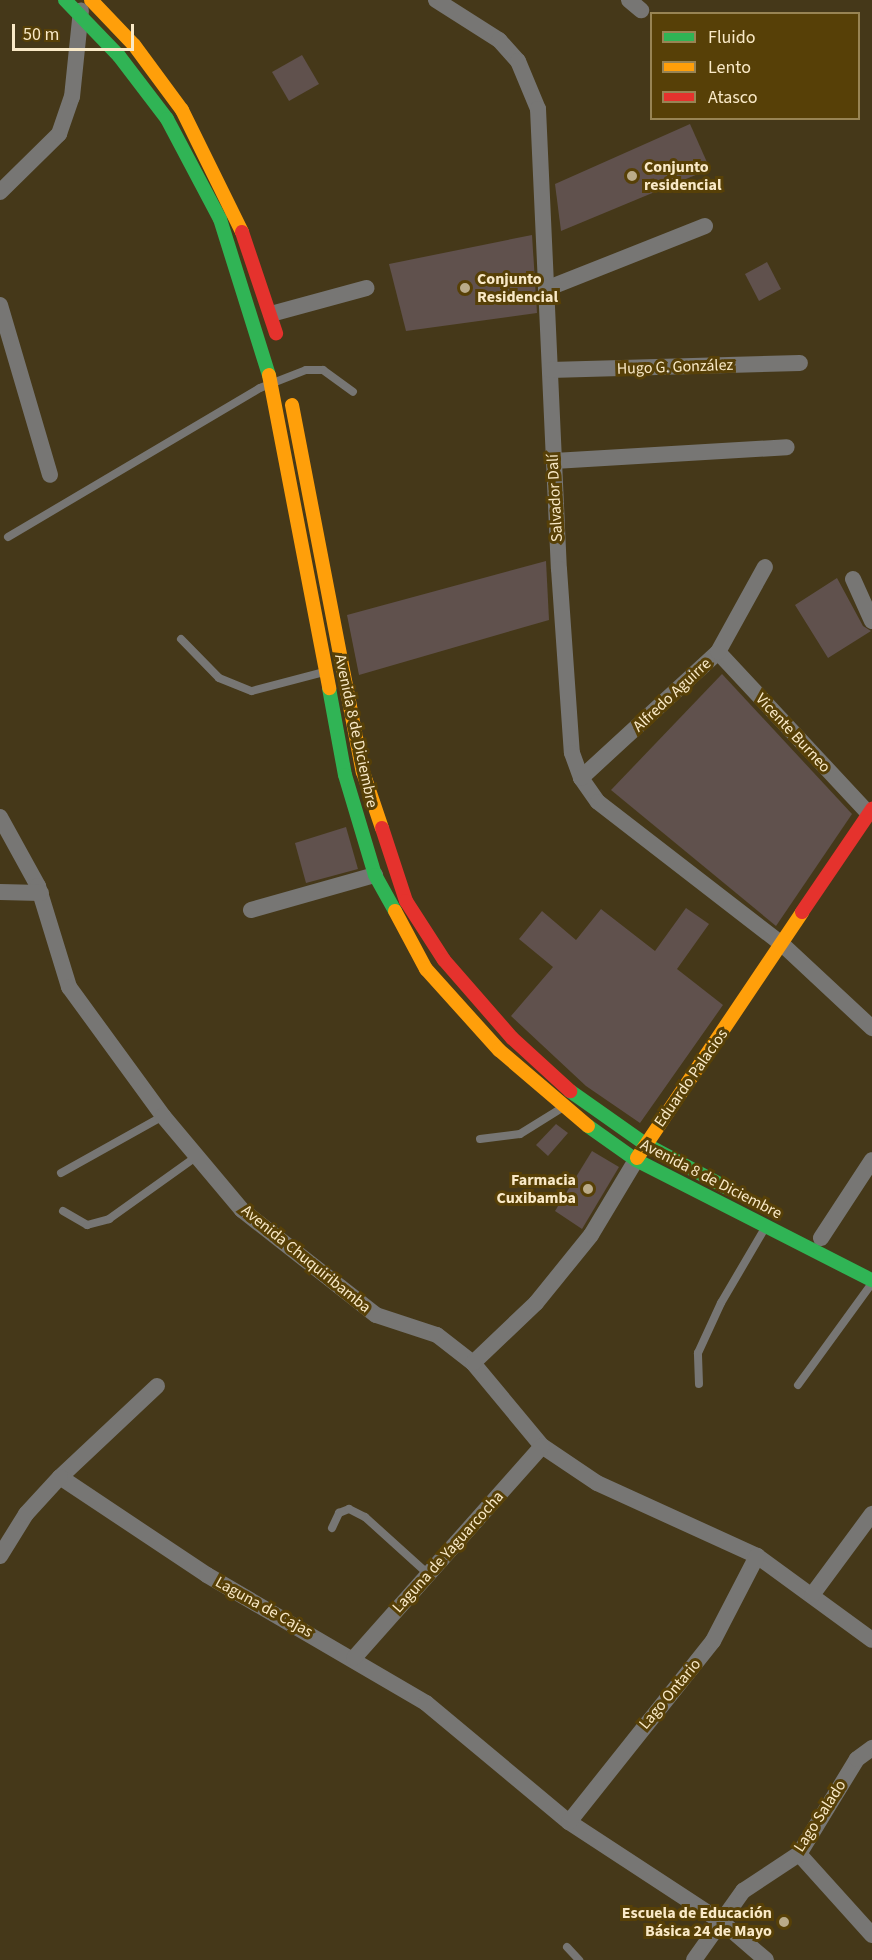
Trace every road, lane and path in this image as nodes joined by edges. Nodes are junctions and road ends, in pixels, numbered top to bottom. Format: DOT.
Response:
graph roads {
  1 [pos="65,0"];
  2 [pos="91,0"];
  3 [pos="436,0"];
  4 [pos="81,7"];
  5 [pos="0,192"];
  6 [pos="705,226"];
  7 [pos="367,288"];
  8 [pos="546,289"];
  9 [pos="0,305"];
  10 [pos="271,314"];
  11 [pos="279,345"];
  12 [pos="801,363"];
  13 [pos="284,364"];
  14 [pos="550,370"];
  15 [pos="287,381"];
  16 [pos="272,385"];
  17 [pos="353,393"];
  18 [pos="787,447"];
  19 [pos="554,461"];
  20 [pos="50,475"];
  21 [pos="9,537"];
  22 [pos="765,567"];
  23 [pos="853,579"];
  24 [pos="872,621"];
  25 [pos="181,639"];
  26 [pos="718,652"];
  27 [pos="345,669"];
  28 [pos="326,672"];
  29 [pos="581,778"];
  30 [pos="870,811"];
  31 [pos="0,817"];
  32 [pos="375,875"];
  33 [pos="0,892"];
  34 [pos="41,893"];
  35 [pos="251,910"];
  36 [pos="783,945"];
  37 [pos="872,1028"];
  38 [pos="577,1097"];
  39 [pos="564,1107"];
  40 [pos="163,1116"];
  41 [pos="480,1139"];
  42 [pos="645,1144"];
  43 [pos="198,1156"];
  44 [pos="872,1160"];
  45 [pos="636,1161"];
  46 [pos="61,1173"];
  47 [pos="63,1211"];
  48 [pos="766,1225"];
  49 [pos="821,1238"];
  50 [pos="872,1263"];
  51 [pos="872,1282"];
  52 [pos="473,1363"];
  53 [pos="699,1384"];
  54 [pos="798,1385"];
  55 [pos="157,1386"];
  56 [pos="542,1446"];
  57 [pos="60,1477"];
  58 [pos="872,1514"];
  59 [pos="332,1528"];
  60 [pos="0,1556"];
  61 [pos="757,1556"];
  62 [pos="428,1574"];
  63 [pos="812,1595"];
  64 [pos="872,1640"];
  65 [pos="354,1658"];
  66 [pos="872,1748"];
  67 [pos="569,1822"];
  68 [pos="799,1854"];
  69 [pos="722,1922"];
  70 [pos="872,1935"];
  71 [pos="567,1947"];
  72 [pos="579,1960"];
  73 [pos="694,1960"];
  74 [pos="766,1960"];
  1 -- 4 [label="main road, Avenida 8 de Diciembre"];
  2 -- 10 [label="main road"];
  3 -- 8 [label="street, Salvador Dalí"];
  4 -- 5 [label="street"];
  4 -- 16 [label="main road, Avenida 8 de Diciembre"];
  6 -- 8 [label="street"];
  7 -- 10 [label="street"];
  8 -- 14 [label="street, Salvador Dalí"];
  9 -- 20 [label="street"];
  10 -- 11 [label="main road"];
  12 -- 14 [label="street, Hugo G. González"];
  13 -- 15 [label="main road, Avenida 8 de Diciembre"];
  14 -- 19 [label="street, Salvador Dalí"];
  15 -- 16 [label="lane"];
  15 -- 17 [label="lane"];
  15 -- 27 [label="main road, Avenida 8 de Diciembre"];
  16 -- 21 [label="lane"];
  16 -- 28 [label="main road, Avenida 8 de Diciembre"];
  18 -- 19 [label="street"];
  19 -- 29 [label="street, Salvador Dalí"];
  22 -- 26 [label="street, Alfredo Aguirre"];
  23 -- 24 [label="street"];
  25 -- 28 [label="lane"];
  26 -- 29 [label="street, Alfredo Aguirre"];
  26 -- 30 [label="street, Vicente Burneo"];
  27 -- 28 [label="lane"];
  27 -- 38 [label="main road, Avenida 8 de Diciembre"];
  28 -- 32 [label="main road, Avenida 8 de Diciembre"];
  29 -- 36 [label="street, Salvador Dalí"];
  30 -- 36 [label="main road, Eduardo Palacios"];
  31 -- 34 [label="street, Avenida Chuquiribamba"];
  32 -- 35 [label="street"];
  32 -- 39 [label="main road, Avenida 8 de Diciembre"];
  33 -- 34 [label="street"];
  34 -- 40 [label="street, Avenida Chuquiribamba"];
  36 -- 37 [label="street, Salvador Dalí"];
  36 -- 42 [label="main road, Eduardo Palacios"];
  38 -- 39 [label="lane"];
  38 -- 42 [label="main road, Avenida 8 de Diciembre"];
  39 -- 41 [label="lane"];
  39 -- 45 [label="main road, Avenida 8 de Diciembre"];
  40 -- 43 [label="street, Avenida Chuquiribamba"];
  40 -- 46 [label="lane"];
  42 -- 45 [label="main road, Eduardo Palacios"];
  42 -- 49 [label="main road, Avenida 8 de Diciembre"];
  43 -- 47 [label="lane"];
  43 -- 52 [label="street, Avenida Chuquiribamba"];
  44 -- 49 [label="street"];
  45 -- 48 [label="main road, Avenida 8 de Diciembre"];
  45 -- 52 [label="street, Eduardo Palacios"];
  48 -- 51 [label="main road, Avenida 8 de Diciembre"];
  48 -- 53 [label="lane"];
  49 -- 50 [label="main road, Avenida 8 de Diciembre"];
  51 -- 54 [label="lane"];
  52 -- 56 [label="street, Avenida Chuquiribamba"];
  55 -- 57 [label="street"];
  56 -- 61 [label="street, Avenida Chuquiribamba"];
  56 -- 62 [label="street, Laguna de Yaguarcocha"];
  57 -- 60 [label="street"];
  57 -- 65 [label="street, Laguna de Cajas"];
  58 -- 63 [label="street"];
  59 -- 62 [label="lane"];
  61 -- 63 [label="street, Avenida Chuquiribamba"];
  61 -- 67 [label="street, Lago Ontario"];
  62 -- 65 [label="street, Laguna de Yaguarcocha"];
  63 -- 64 [label="street, Avenida Chuquiribamba"];
  65 -- 67 [label="street, Laguna de Cajas"];
  66 -- 68 [label="street, Lago Salado"];
  67 -- 69 [label="street, Laguna de Cajas"];
  68 -- 69 [label="street, Lago Salado"];
  68 -- 70 [label="street"];
  69 -- 73 [label="street, Lago Salado"];
  69 -- 74 [label="street, Laguna de Cajas"];
  71 -- 72 [label="lane"];
}
